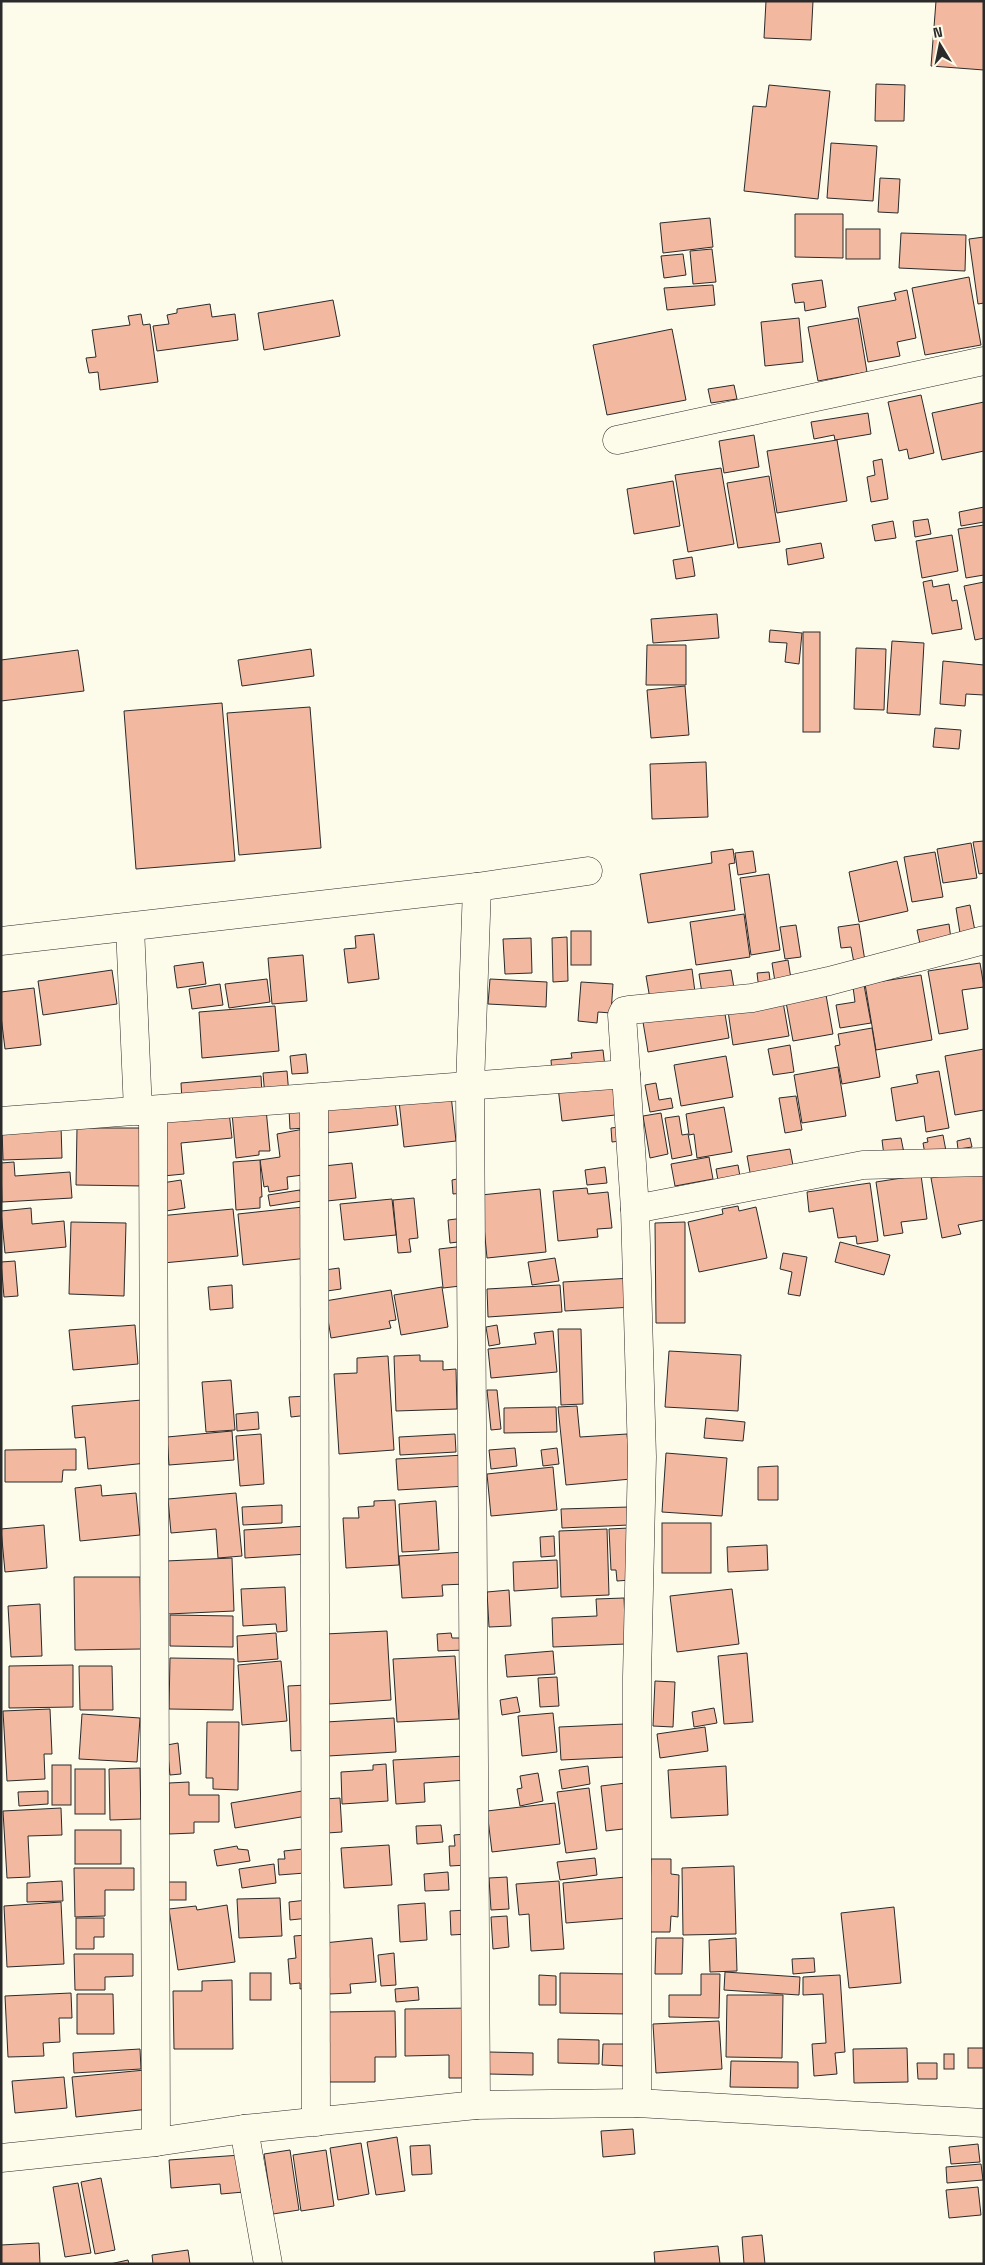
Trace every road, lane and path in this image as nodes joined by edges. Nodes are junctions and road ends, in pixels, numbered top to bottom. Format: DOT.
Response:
graph roads {
  1 [pos="984,361"];
  2 [pos="618,440"];
  3 [pos="588,871"];
  4 [pos="477,888"];
  5 [pos="130,927"];
  6 [pos="984,940"];
  7 [pos="1,941"];
  8 [pos="626,1074"];
  9 [pos="470,1086"];
  10 [pos="314,1098"];
  11 [pos="145,1111"];
  12 [pos="1,1121"];
  13 [pos="984,1162"];
  14 [pos="636,1209"];
  15 [pos="637,2103"];
  16 [pos="476,2105"];
  17 [pos="316,2122"];
  18 [pos="984,2123"];
  19 [pos="244,2129"];
  20 [pos="156,2142"];
  21 [pos="1,2158"];
  22 [pos="268,2264"];
  1 -- 2 [label="street"];
  3 -- 4 [label="street"];
  4 -- 5 [label="street"];
  4 -- 9 [label="street"];
  5 -- 7 [label="street"];
  5 -- 11 [label="street"];
  6 -- 8 [label="street"];
  8 -- 9 [label="street"];
  8 -- 14 [label="street"];
  9 -- 10 [label="street"];
  9 -- 16 [label="street"];
  10 -- 11 [label="street"];
  10 -- 17 [label="street"];
  11 -- 12 [label="street"];
  11 -- 20 [label="street"];
  13 -- 14 [label="street"];
  14 -- 15 [label="street"];
  15 -- 16 [label="street"];
  15 -- 18 [label="street"];
  16 -- 17 [label="street"];
  17 -- 19 [label="street"];
  19 -- 20 [label="street"];
  19 -- 22 [label="street"];
  20 -- 21 [label="street"];
}
